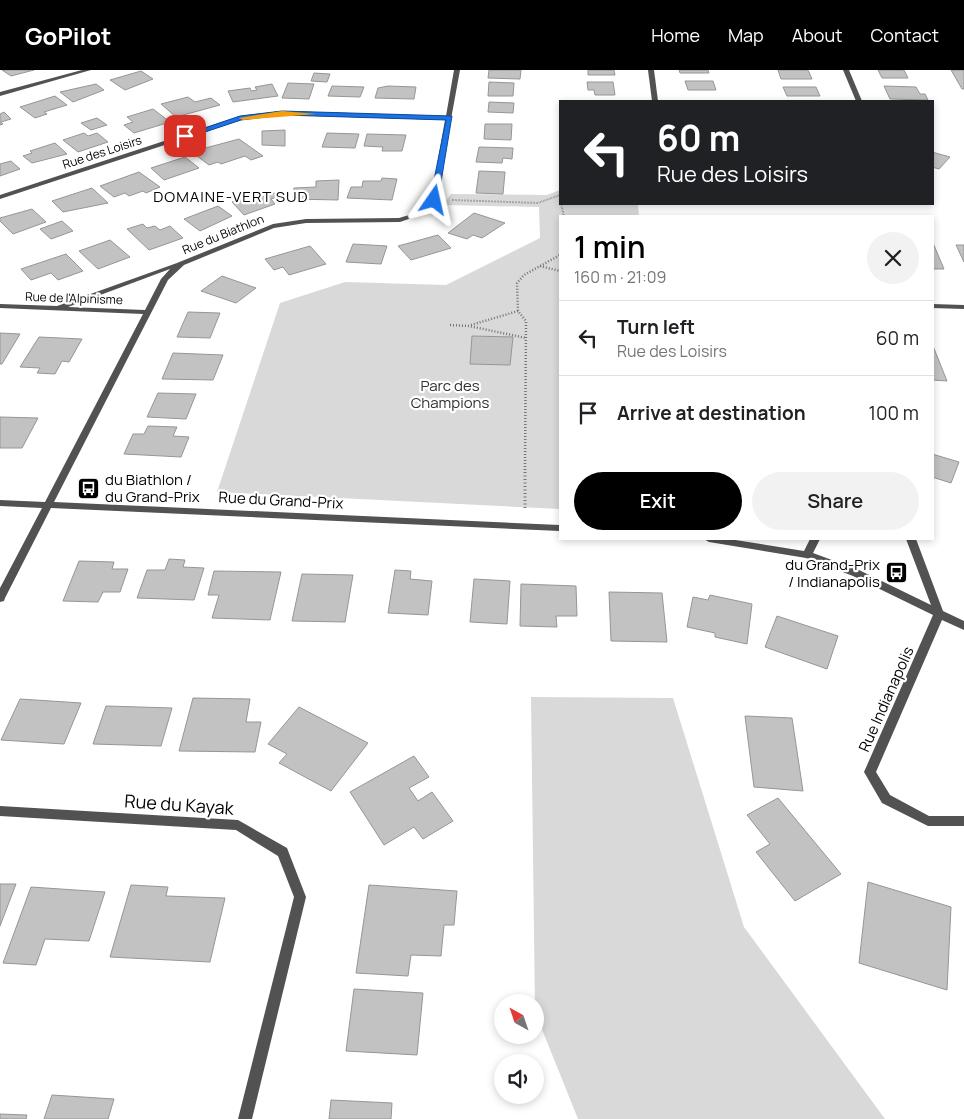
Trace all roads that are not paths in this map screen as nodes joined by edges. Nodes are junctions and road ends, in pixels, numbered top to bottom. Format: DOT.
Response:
graph roads {
  1 [pos="88,70"];
  2 [pos="457,70"];
  3 [pos="651,70"];
  4 [pos="846,70"];
  5 [pos="0,94"];
  6 [pos="655,100"];
  7 [pos="859,100"];
  8 [pos="449,118"];
  9 [pos="0,197"];
  10 [pos="181,263"];
  11 [pos="0,306"];
  12 [pos="934,306"];
  13 [pos="964,307"];
  14 [pos="55,308"];
  15 [pos="148,312"];
  16 [pos="0,503"];
  17 [pos="47,505"];
  18 [pos="559,528"];
  19 [pos="715,540"];
  20 [pos="814,540"];
  21 [pos="911,540"];
  22 [pos="807,555"];
  23 [pos="0,598"];
  24 [pos="939,614"];
  25 [pos="964,626"];
  26 [pos="0,811"];
  27 [pos="964,821"];
  28 [pos="245,1119"];
  1 -- 5 [label="street"];
  2 -- 8 [label="street"];
  3 -- 6 [label="street"];
  4 -- 7 [label="street"];
  8 -- 9 [label="street, Rue des Loisirs"];
  8 -- 10 [label="street, Rue du Biathlon"];
  10 -- 14 [label="street, Rue du Biathlon"];
  10 -- 15 [label="street, Rue du Biathlon"];
  11 -- 14 [label="street, Rue de l'Alpinisme"];
  12 -- 13 [label="street"];
  14 -- 15 [label="street, Rue de l'Alpinisme"];
  15 -- 17 [label="street, Rue du Biathlon"];
  16 -- 17 [label="street, Rue du Grand-Prix"];
  17 -- 18 [label="street, Rue du Grand-Prix"];
  17 -- 23 [label="street"];
  19 -- 22 [label="street"];
  20 -- 22 [label="street"];
  21 -- 24 [label="street"];
  22 -- 24 [label="street"];
  24 -- 25 [label="street"];
  24 -- 27 [label="street, Rue Indianapolis"];
  26 -- 28 [label="street, Rue du Kayak"];
}
